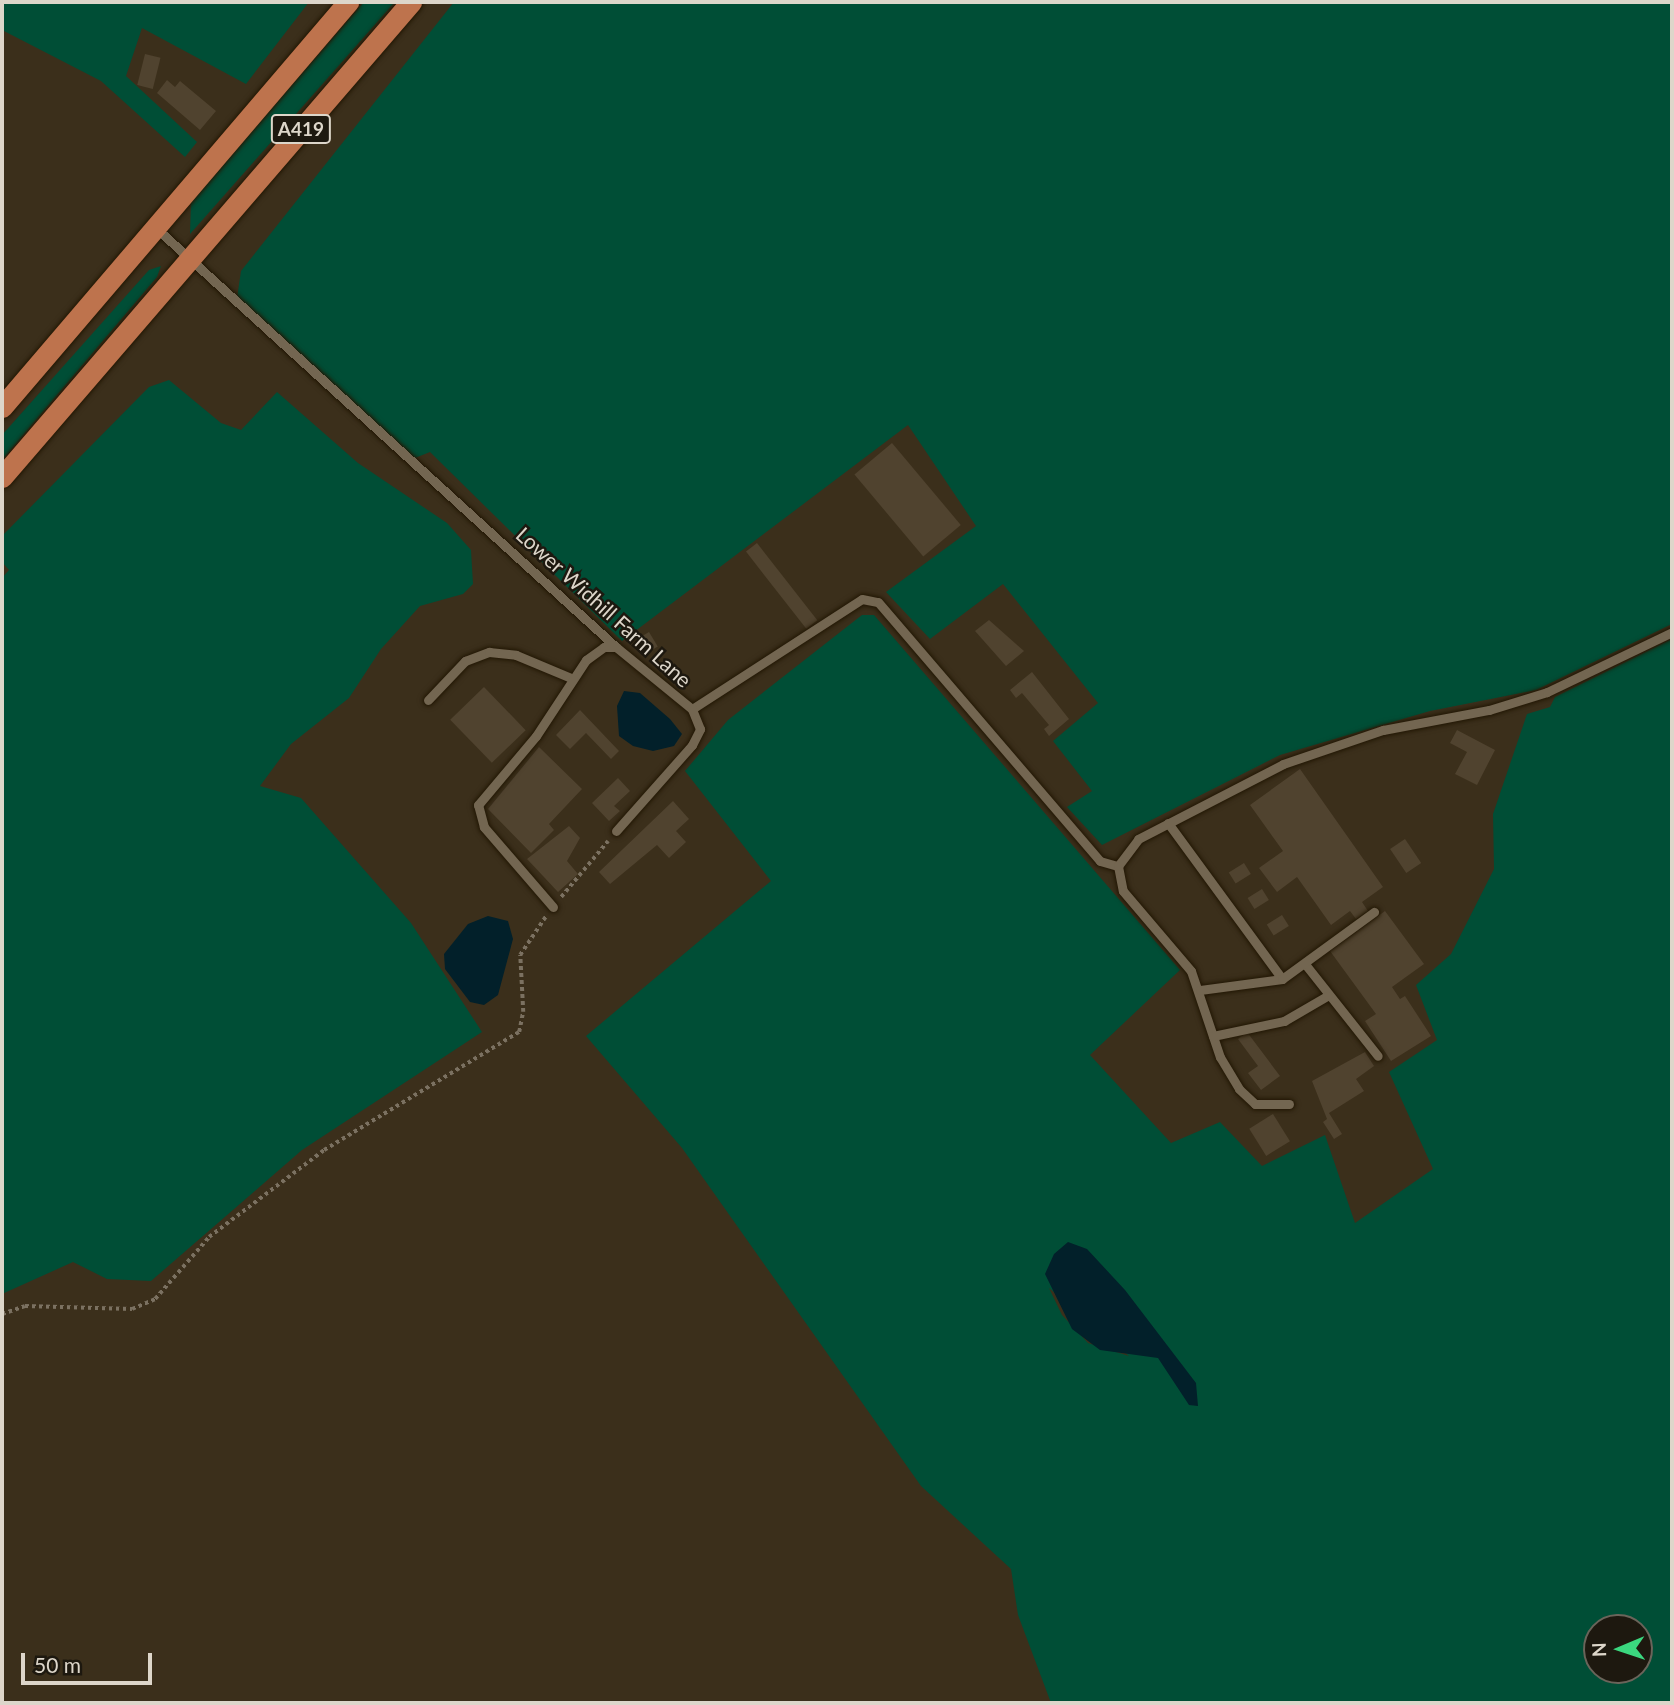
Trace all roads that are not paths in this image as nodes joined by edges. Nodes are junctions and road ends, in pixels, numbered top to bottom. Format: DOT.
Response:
graph roads {
  1 [pos="348,2"];
  2 [pos="411,2"];
  3 [pos="156,228"];
  4 [pos="191,257"];
  5 [pos="2,407"];
  6 [pos="2,477"];
  7 [pos="1672,632"];
  8 [pos="616,647"];
  9 [pos="571,678"];
  10 [pos="428,700"];
  11 [pos="692,709"];
  12 [pos="1168,823"];
  13 [pos="616,831"];
  14 [pos="1118,866"];
  15 [pos="553,907"];
  16 [pos="1374,912"];
  17 [pos="1305,964"];
  18 [pos="1282,979"];
  19 [pos="1200,990"];
  20 [pos="1327,996"];
  21 [pos="1213,1036"];
  22 [pos="1378,1056"];
  23 [pos="1289,1104"];
  1 -- 3 [label="highway, A419"];
  2 -- 4 [label="highway, A419"];
  3 -- 4 [label="lane, Lower Widhill Farm Lane"];
  3 -- 5 [label="highway, A419"];
  4 -- 6 [label="highway, A419"];
  4 -- 8 [label="lane, Lower Widhill Farm Lane"];
  7 -- 12 [label="lane"];
  8 -- 9 [label="lane"];
  8 -- 11 [label="lane, Lower Widhill Farm Lane"];
  9 -- 10 [label="lane"];
  9 -- 15 [label="lane"];
  11 -- 13 [label="lane"];
  11 -- 14 [label="lane, Lower Widhill Farm Lane"];
  12 -- 14 [label="lane"];
  12 -- 18 [label="lane"];
  14 -- 19 [label="lane"];
  16 -- 17 [label="lane"];
  17 -- 18 [label="lane"];
  17 -- 20 [label="lane"];
  18 -- 19 [label="lane"];
  19 -- 21 [label="lane"];
  20 -- 21 [label="lane"];
  20 -- 22 [label="lane"];
  21 -- 23 [label="lane"];
}
